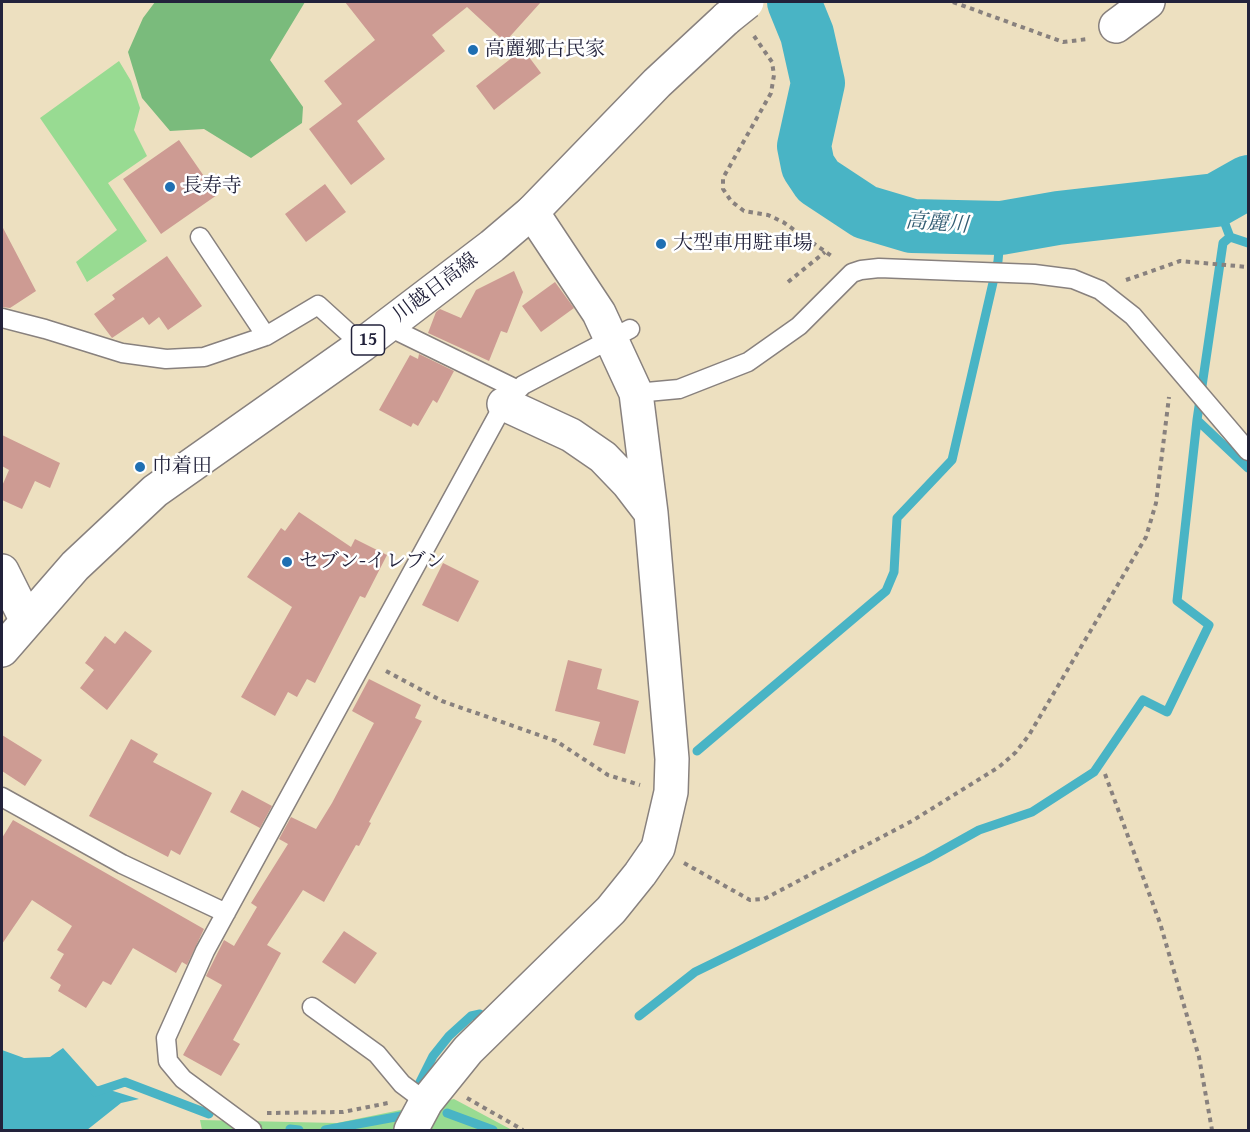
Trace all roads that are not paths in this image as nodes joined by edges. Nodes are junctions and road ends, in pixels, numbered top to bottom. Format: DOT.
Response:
graph roads {
  1 [pos="1148,2"];
  2 [pos="741,16"];
  3 [pos="1116,26"];
  4 [pos="532,212"];
  5 [pos="200,237"];
  6 [pos="2,318"];
  7 [pos="621,332"];
  8 [pos="374,335"];
  9 [pos="266,336"];
  10 [pos="636,393"];
  11 [pos="510,397"];
  12 [pos="1248,452"];
  13 [pos="651,513"];
  14 [pos="2,571"];
  15 [pos="26,619"];
  16 [pos="2,650"];
  17 [pos="2,797"];
  18 [pos="226,913"];
  19 [pos="312,1007"];
  20 [pos="428,1094"];
  21 [pos="252,1131"];
  22 [pos="411,1131"];
  1 -- 3 [label="street"];
  2 -- 4 [label="street, 川越日高線 / 15"];
  4 -- 7 [label="street"];
  4 -- 8 [label="street, 川越日高線 / 15"];
  5 -- 9 [label="lane"];
  6 -- 9 [label="lane"];
  7 -- 10 [label="street"];
  7 -- 11 [label="lane"];
  8 -- 9 [label="lane"];
  8 -- 11 [label="lane"];
  8 -- 15 [label="street, 川越日高線 / 15"];
  10 -- 12 [label="lane"];
  10 -- 13 [label="street"];
  11 -- 13 [label="street"];
  11 -- 18 [label="lane"];
  13 -- 20 [label="street"];
  14 -- 15 [label="street"];
  15 -- 16 [label="street, 川越日高線 / 15"];
  17 -- 18 [label="lane"];
  18 -- 21 [label="lane"];
  19 -- 20 [label="lane"];
  20 -- 22 [label="street"];
}
